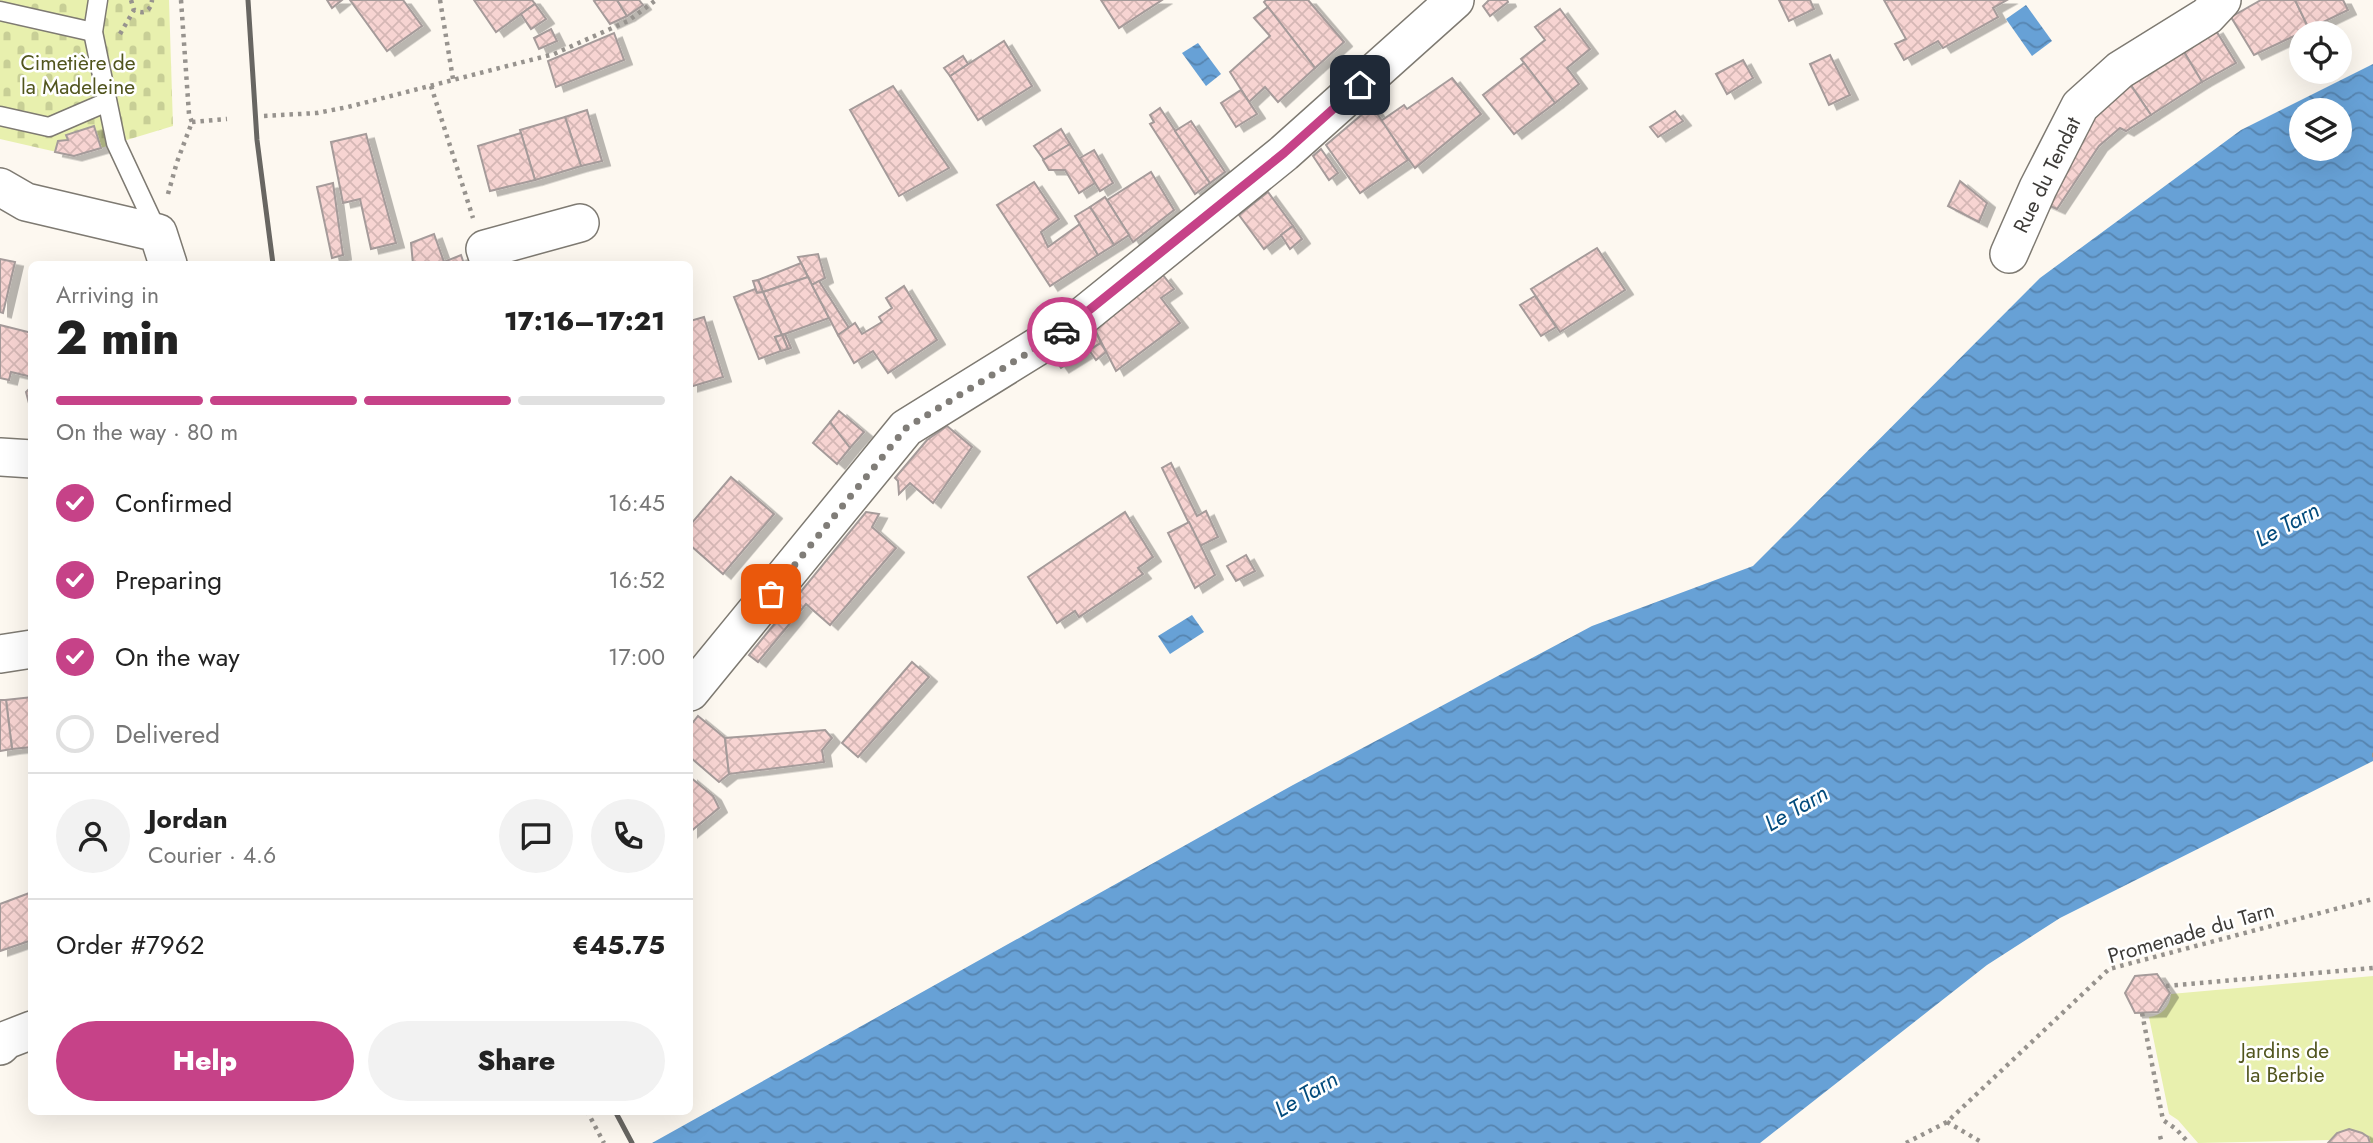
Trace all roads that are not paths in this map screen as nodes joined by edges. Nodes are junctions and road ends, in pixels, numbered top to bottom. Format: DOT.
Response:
graph roads {
  1 [pos="98,0"];
  2 [pos="1455,0"];
  3 [pos="2222,0"];
  4 [pos="0,11"];
  5 [pos="93,32"];
  6 [pos="107,102"];
  7 [pos="0,116"];
  8 [pos="0,187"];
  9 [pos="580,223"];
  10 [pos="163,249"];
  11 [pos="2009,254"];
  12 [pos="487,256"];
  13 [pos="0,457"];
  14 [pos="28,459"];
  15 [pos="28,650"];
  16 [pos="0,654"];
  17 [pos="693,688"];
  1 -- 5 [label="lane"];
  2 -- 17 [label="street"];
  3 -- 11 [label="street, Rue du Tendat"];
  4 -- 5 [label="lane"];
  5 -- 6 [label="lane"];
  6 -- 7 [label="lane"];
  6 -- 10 [label="lane"];
  8 -- 10 [label="street"];
  9 -- 12 [label="street"];
  13 -- 14 [label="street"];
  15 -- 16 [label="street"];
}
